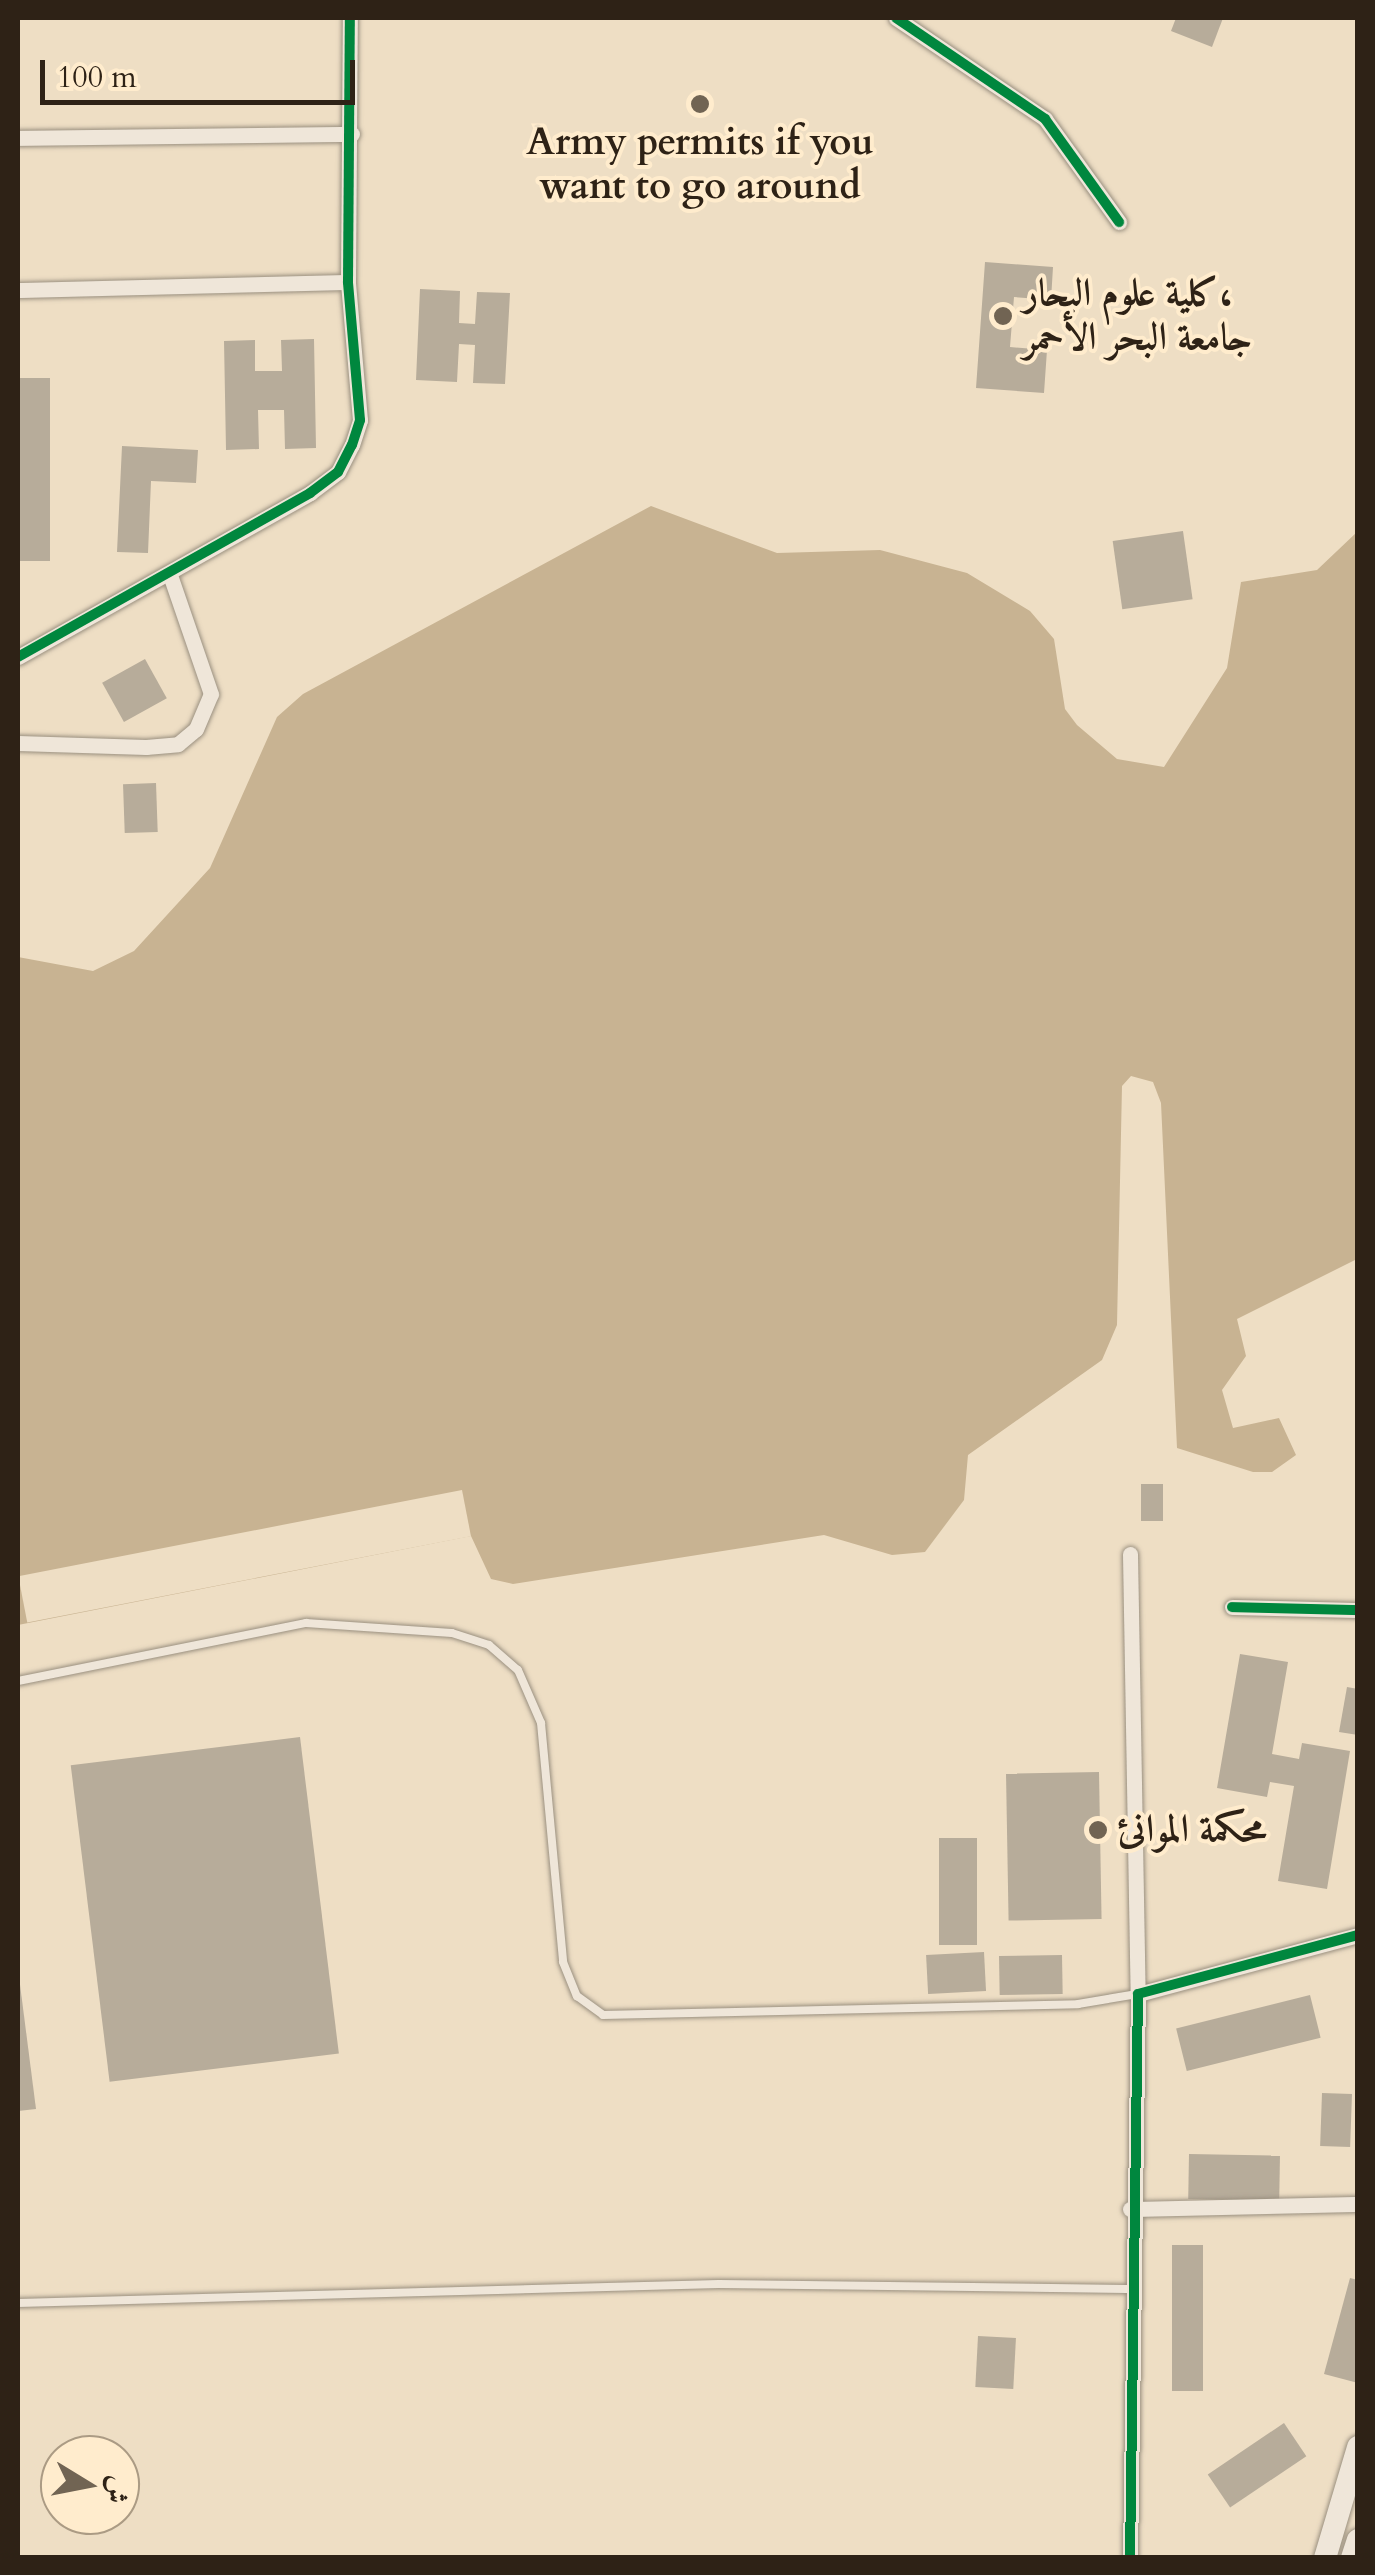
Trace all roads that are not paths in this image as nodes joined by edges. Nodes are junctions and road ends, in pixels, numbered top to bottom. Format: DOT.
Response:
graph roads {
  1 [pos="350,18"];
  2 [pos="896,18"];
  3 [pos="352,134"];
  4 [pos="18,138"];
  5 [pos="1119,222"];
  6 [pos="348,282"];
  7 [pos="18,290"];
  8 [pos="171,578"];
  9 [pos="18,657"];
  10 [pos="18,743"];
  11 [pos="1130,1554"];
  12 [pos="1232,1607"];
  13 [pos="1358,1610"];
  14 [pos="18,1681"];
  15 [pos="1358,1935"];
  16 [pos="1138,1994"];
  17 [pos="1358,2204"];
  18 [pos="1130,2208"];
  19 [pos="1128,2289"];
  20 [pos="18,2303"];
  21 [pos="1358,2447"];
  22 [pos="1358,2540"];
  23 [pos="1130,2558"];
  24 [pos="1324,2558"];
  25 [pos="1352,2558"];
  1 -- 3 [label="street"];
  2 -- 5 [label="street"];
  3 -- 4 [label="street"];
  3 -- 6 [label="street"];
  6 -- 7 [label="street"];
  6 -- 8 [label="street"];
  8 -- 9 [label="street"];
  8 -- 10 [label="street"];
  11 -- 16 [label="street"];
  12 -- 13 [label="street"];
  14 -- 16 [label="lane"];
  15 -- 16 [label="street"];
  16 -- 18 [label="street"];
  17 -- 18 [label="street"];
  18 -- 19 [label="street"];
  19 -- 20 [label="lane"];
  19 -- 23 [label="street"];
  21 -- 24 [label="street"];
  22 -- 25 [label="street"];
}
